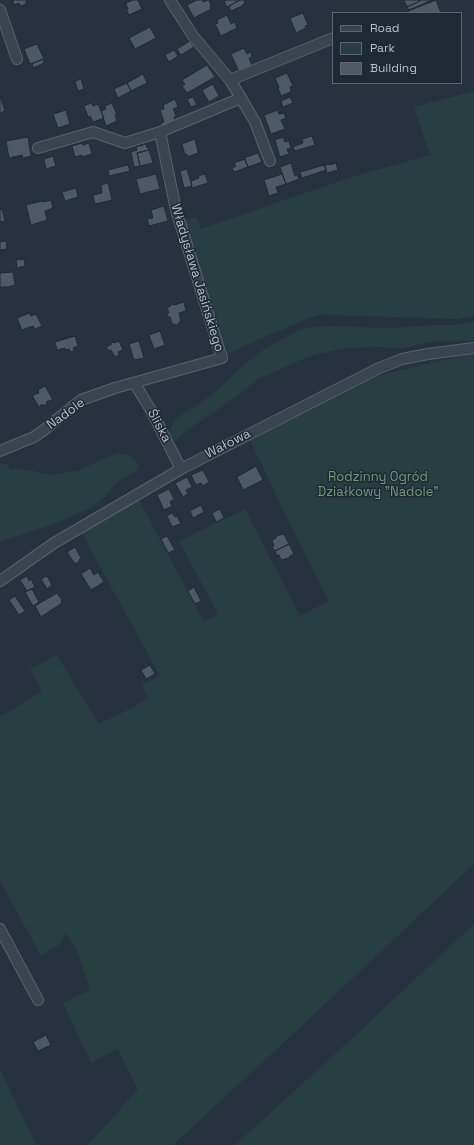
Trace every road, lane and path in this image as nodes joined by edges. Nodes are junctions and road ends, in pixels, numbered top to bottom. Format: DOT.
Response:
graph roads {
  1 [pos="170,0"];
  2 [pos="0,10"];
  3 [pos="332,38"];
  4 [pos="17,59"];
  5 [pos="230,80"];
  6 [pos="241,98"];
  7 [pos="160,132"];
  8 [pos="38,148"];
  9 [pos="270,161"];
  10 [pos="474,348"];
  11 [pos="135,384"];
  12 [pos="0,451"];
  13 [pos="181,469"];
  14 [pos="0,581"];
  15 [pos="0,929"];
  16 [pos="38,1000"];
  1 -- 5 [label="street"];
  2 -- 4 [label="street"];
  3 -- 5 [label="street"];
  5 -- 6 [label="street"];
  6 -- 7 [label="street"];
  6 -- 9 [label="street"];
  7 -- 8 [label="street"];
  7 -- 11 [label="street, Władysława Jasińskiego"];
  10 -- 13 [label="street, Wałowa"];
  11 -- 12 [label="street, Nadole"];
  11 -- 13 [label="street, Śliska"];
  13 -- 14 [label="street, Wałowa"];
  15 -- 16 [label="street"];
}
